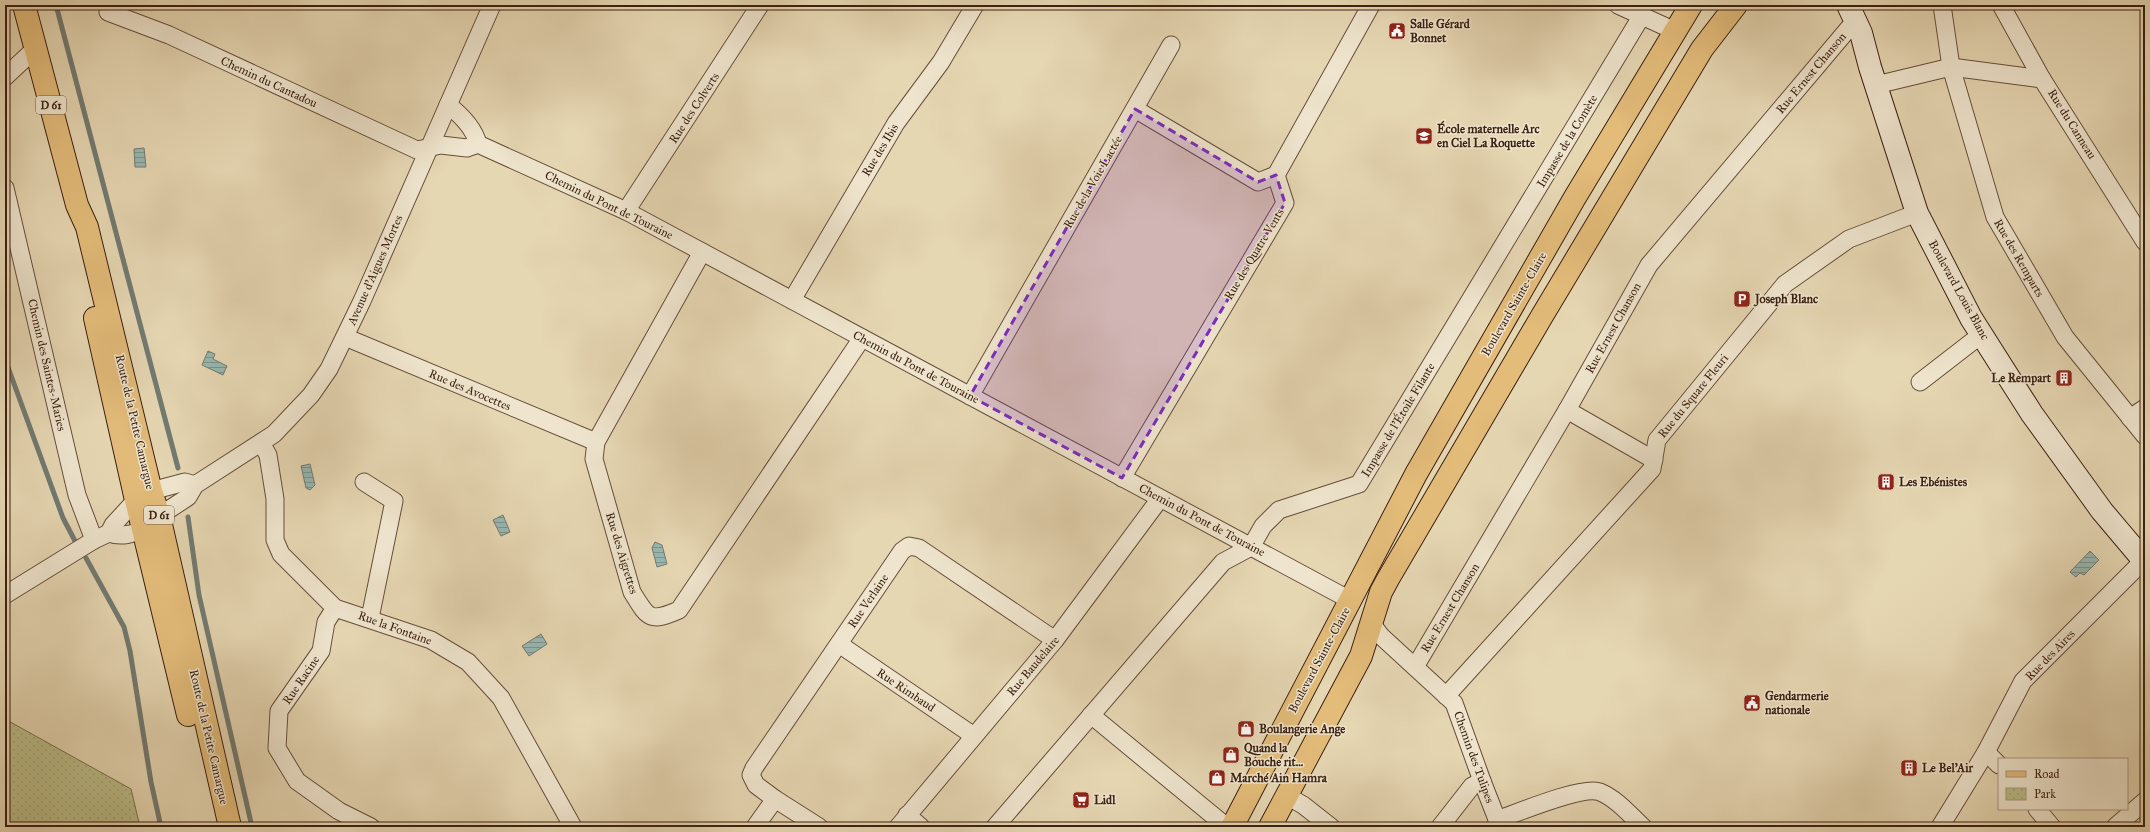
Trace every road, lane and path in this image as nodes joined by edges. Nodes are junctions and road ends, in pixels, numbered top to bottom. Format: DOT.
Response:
graph roads {
  1 [pos="24,5"];
  2 [pos="760,5"];
  3 [pos="975,5"];
  4 [pos="1371,5"];
  5 [pos="1618,5"];
  6 [pos="1692,5"];
  7 [pos="1736,5"];
  8 [pos="1848,5"];
  9 [pos="1942,5"];
  10 [pos="2001,5"];
  11 [pos="489,6"];
  12 [pos="108,12"];
  13 [pos="1641,17"];
  14 [pos="1858,25"];
  15 [pos="1675,31"];
  16 [pos="1171,45"];
  17 [pos="36,48"];
  18 [pos="1702,49"];
  19 [pos="1951,67"];
  20 [pos="5,77"];
  21 [pos="2042,79"];
  22 [pos="1876,85"];
  23 [pos="448,105"];
  24 [pos="1135,109"];
  25 [pos="478,144"];
  26 [pos="429,147"];
  27 [pos="1276,175"];
  28 [pos="5,188"];
  29 [pos="626,211"];
  30 [pos="1917,213"];
  31 [pos="2143,236"];
  32 [pos="702,252"];
  33 [pos="1492,264"];
  34 [pos="792,300"];
  35 [pos="1982,334"];
  36 [pos="345,337"];
  37 [pos="862,338"];
  38 [pos="1920,382"];
  39 [pos="970,396"];
  40 [pos="2145,408"];
  41 [pos="1567,410"];
  42 [pos="2130,418"];
  43 [pos="2145,436"];
  44 [pos="596,442"];
  45 [pos="261,443"];
  46 [pos="1654,460"];
  47 [pos="1122,478"];
  48 [pos="364,482"];
  49 [pos="194,485"];
  50 [pos="144,495"];
  51 [pos="1159,498"];
  52 [pos="151,522"];
  53 [pos="101,537"];
  54 [pos="1251,547"];
  55 [pos="2144,561"];
  56 [pos="1360,580"];
  57 [pos="1381,592"];
  58 [pos="5,595"];
  59 [pos="1350,600"];
  60 [pos="335,608"];
  61 [pos="370,618"];
  62 [pos="1372,624"];
  63 [pos="1055,640"];
  64 [pos="839,644"];
  65 [pos="1415,666"];
  66 [pos="1446,696"];
  67 [pos="1091,716"];
  68 [pos="974,736"];
  69 [pos="1986,752"];
  70 [pos="1998,764"];
  71 [pos="1482,782"];
  72 [pos="1287,796"];
  73 [pos="775,799"];
  74 [pos="2145,801"];
  75 [pos="2038,810"];
  76 [pos="903,821"];
  77 [pos="1498,823"];
  78 [pos="216,827"];
  79 [pos="230,827"];
  80 [pos="371,827"];
  81 [pos="573,827"];
  82 [pos="755,827"];
  83 [pos="819,827"];
  84 [pos="922,827"];
  85 [pos="995,827"];
  86 [pos="1227,827"];
  87 [pos="1232,827"];
  88 [pos="1270,827"];
  89 [pos="1331,827"];
  90 [pos="1440,827"];
  91 [pos="1643,827"];
  92 [pos="1940,827"];
  93 [pos="2052,827"];
  94 [pos="2115,827"];
  1 -- 17 [label="main road, Route de la Petite Camargue / D 61"];
  2 -- 29 [label="street, Rue des Colverts"];
  3 -- 34 [label="street, Rue des Ibis"];
  4 -- 27 [label="street"];
  5 -- 13 [label="street"];
  6 -- 15 [label="main road, Boulevard Sainte-Claire"];
  7 -- 18 [label="main road"];
  8 -- 14 [label="main road, Boulevard Louis Blanc"];
  9 -- 19 [label="street, Rue des Remparts"];
  10 -- 21 [label="street, Rue du Canneau"];
  11 -- 23 [label="street, Avenue d'Aigues Mortes"];
  12 -- 26 [label="street, Chemin du Cantadou"];
  13 -- 15 [label="street"];
  13 -- 33 [label="street, Impasse de la Comète"];
  14 -- 22 [label="main road, Boulevard Louis Blanc"];
  14 -- 41 [label="street, Rue Ernest Chanson"];
  15 -- 18 [label="main road"];
  15 -- 56 [label="main road, Boulevard Sainte-Claire"];
  16 -- 24 [label="street, Rue de la Voie Lactée"];
  17 -- 20 [label="street"];
  17 -- 50 [label="main road, Route de la Petite Camargue / D 61"];
  18 -- 57 [label="main road"];
  19 -- 21 [label="street"];
  19 -- 22 [label="street"];
  19 -- 42 [label="street, Rue des Remparts"];
  21 -- 31 [label="street, Rue du Canneau"];
  22 -- 30 [label="main road, Boulevard Louis Blanc"];
  23 -- 25 [label="street"];
  23 -- 26 [label="street, Avenue d'Aigues Mortes"];
  24 -- 27 [label="street"];
  24 -- 39 [label="street, Rue de la Voie Lactée"];
  25 -- 26 [label="street"];
  25 -- 29 [label="street, Chemin du Pont de Touraine"];
  26 -- 36 [label="street, Avenue d'Aigues Mortes"];
  27 -- 47 [label="street, Rue des Quatre Vents"];
  28 -- 53 [label="street, Chemin des Saintes-Maries"];
  29 -- 32 [label="street, Chemin du Pont de Touraine"];
  30 -- 35 [label="main road, Boulevard Louis Blanc"];
  30 -- 46 [label="street, Rue du Square Fleuri"];
  32 -- 34 [label="street, Chemin du Pont de Touraine"];
  32 -- 44 [label="street, Rue des Aigrettes"];
  33 -- 54 [label="street, Impasse de l'Étoile Filante"];
  34 -- 37 [label="street, Chemin du Pont de Touraine"];
  35 -- 38 [label="street"];
  35 -- 55 [label="main road, Boulevard Louis Blanc"];
  36 -- 44 [label="street, Rue des Avocettes"];
  36 -- 45 [label="street, Avenue d'Aigues Mortes"];
  37 -- 39 [label="street, Chemin du Pont de Touraine"];
  37 -- 44 [label="street, Rue des Aigrettes"];
  39 -- 47 [label="street, Chemin du Pont de Touraine"];
  40 -- 42 [label="street"];
  41 -- 46 [label="street"];
  41 -- 65 [label="street, Rue Ernest Chanson"];
  42 -- 43 [label="street, Rue des Remparts"];
  45 -- 49 [label="street, Avenue d'Aigues Mortes"];
  45 -- 60 [label="street, Rue la Fontaine"];
  46 -- 66 [label="street, Rue du Square Fleuri"];
  47 -- 51 [label="street, Chemin du Pont de Touraine"];
  48 -- 61 [label="street"];
  49 -- 50 [label="street"];
  49 -- 52 [label="street, Avenue d'Aigues Mortes"];
  50 -- 52 [label="main road, Route de la Petite Camargue / D 61"];
  50 -- 53 [label="street"];
  51 -- 54 [label="street, Chemin du Pont de Touraine"];
  51 -- 63 [label="street, Rue Baudelaire"];
  52 -- 53 [label="street, Avenue d'Aigues Mortes"];
  52 -- 78 [label="main road, Route de la Petite Camargue / D 61"];
  52 -- 79 [label="main road, Route de la Petite Camargue / D 61"];
  53 -- 58 [label="street"];
  54 -- 59 [label="street, Chemin du Pont de Touraine"];
  54 -- 67 [label="street"];
  55 -- 69 [label="street, Rue des Aires"];
  56 -- 57 [label="main road"];
  56 -- 59 [label="main road, Boulevard Sainte-Claire"];
  57 -- 62 [label="main road"];
  59 -- 62 [label="main road, Boulevard Sainte-Claire"];
  59 -- 87 [label="main road, Boulevard Sainte-Claire"];
  60 -- 61 [label="street, Rue la Fontaine"];
  60 -- 80 [label="street, Rue Racine"];
  61 -- 81 [label="street, Rue la Fontaine"];
  62 -- 65 [label="street, Chemin des Tulipes"];
  62 -- 72 [label="main road"];
  63 -- 64 [label="street, Rue Verlaine"];
  63 -- 68 [label="street, Rue Baudelaire"];
  64 -- 68 [label="street, Rue Rimbaud"];
  64 -- 73 [label="street, Rue Verlaine"];
  65 -- 66 [label="street, Chemin des Tulipes"];
  66 -- 71 [label="street, Chemin des Tulipes"];
  67 -- 85 [label="street"];
  67 -- 86 [label="street"];
  68 -- 76 [label="street, Rue Baudelaire"];
  69 -- 70 [label="street"];
  69 -- 92 [label="street, Rue des Aires"];
  71 -- 77 [label="street, Chemin des Tulipes"];
  71 -- 90 [label="street"];
  72 -- 88 [label="main road"];
  72 -- 89 [label="street"];
  73 -- 82 [label="street"];
  73 -- 83 [label="street"];
  74 -- 94 [label="street"];
  75 -- 93 [label="street"];
  76 -- 84 [label="street"];
  77 -- 91 [label="street"];
}
